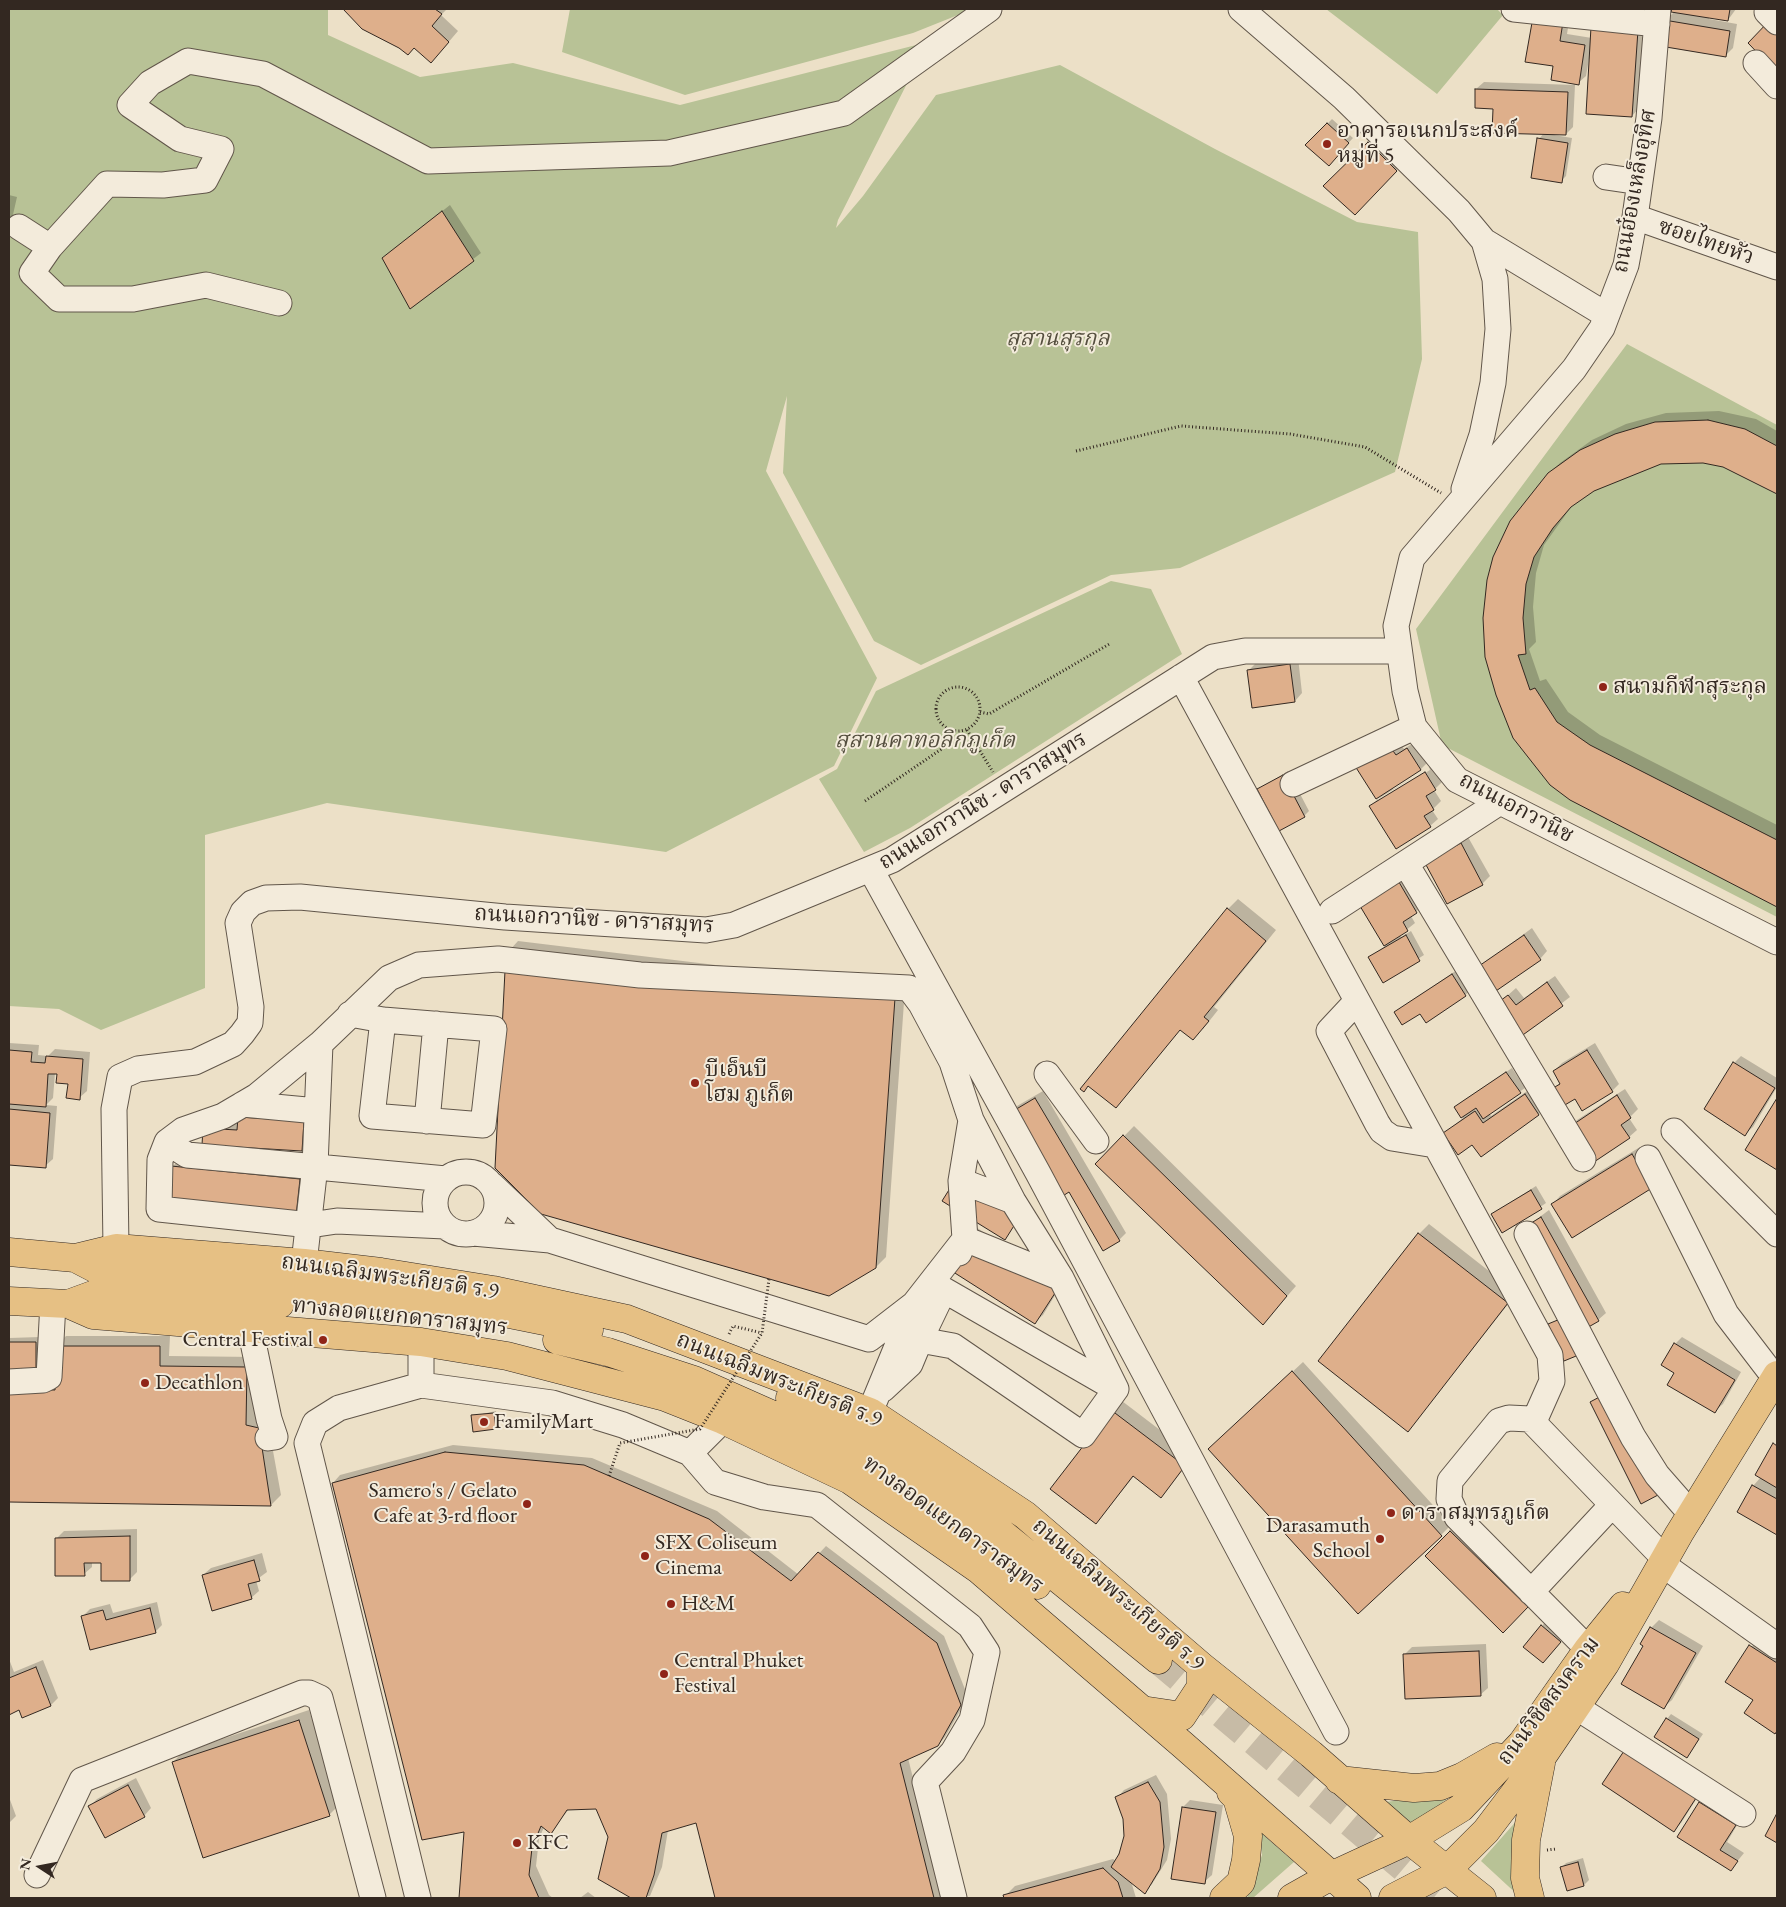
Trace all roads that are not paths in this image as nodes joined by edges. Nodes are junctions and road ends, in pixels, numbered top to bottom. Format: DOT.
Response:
graph roads {
  1 [pos="989,9"];
  2 [pos="1241,9"];
  3 [pos="1514,9"];
  4 [pos="1658,17"];
  5 [pos="1756,63"];
  6 [pos="1777,86"];
  7 [pos="1606,177"];
  8 [pos="1640,182"];
  9 [pos="1635,217"];
  10 [pos="19,227"];
  11 [pos="1484,241"];
  12 [pos="50,247"];
  13 [pos="1516,259"];
  14 [pos="1777,267"];
  15 [pos="1495,279"];
  16 [pos="279,303"];
  17 [pos="1604,313"];
  18 [pos="1482,435"];
  19 [pos="1504,449"];
  20 [pos="1456,506"];
  21 [pos="1399,651"];
  22 [pos="1181,677"];
  23 [pos="1414,727"];
  24 [pos="1292,784"];
  25 [pos="1500,802"];
  26 [pos="1406,864"];
  27 [pos="871,870"];
  28 [pos="1332,911"];
  29 [pos="1777,942"];
  30 [pos="1356,1001"];
  31 [pos="350,1014"];
  32 [pos="383,1020"];
  33 [pos="436,1024"];
  34 [pos="320,1044"];
  35 [pos="1047,1074"];
  36 [pos="243,1104"];
  37 [pos="318,1111"];
  38 [pos="971,1120"];
  39 [pos="427,1121"];
  40 [pos="1674,1131"];
  41 [pos="1096,1141"];
  42 [pos="167,1142"];
  43 [pos="1436,1145"];
  44 [pos="1648,1158"];
  45 [pos="1583,1159"];
  46 [pos="315,1166"];
  47 [pos="446,1179"];
  48 [pos="961,1181"];
  49 [pos="492,1185"];
  50 [pos="1013,1201"];
  51 [pos="310,1225"];
  52 [pos="445,1226"];
  53 [pos="473,1233"];
  54 [pos="1527,1234"];
  55 [pos="1777,1234"];
  56 [pos="965,1239"];
  57 [pos="550,1240"];
  58 [pos="116,1248"];
  59 [pos="9,1252"];
  60 [pos="75,1258"];
  61 [pos="304,1263"];
  62 [pos="1061,1278"];
  63 [pos="944,1290"];
  64 [pos="9,1301"];
  65 [pos="61,1304"];
  66 [pos="915,1304"];
  67 [pos="250,1328"];
  68 [pos="920,1340"];
  69 [pos="421,1342"];
  70 [pos="1776,1376"];
  71 [pos="9,1382"];
  72 [pos="421,1385"];
  73 [pos="1116,1389"];
  74 [pos="874,1403"];
  75 [pos="1530,1419"];
  76 [pos="723,1420"];
  77 [pos="268,1438"];
  78 [pos="690,1453"];
  79 [pos="1612,1505"];
  80 [pos="1686,1524"];
  81 [pos="1662,1560"];
  82 [pos="1532,1592"];
  83 [pos="1777,1646"];
  84 [pos="1588,1649"];
  85 [pos="1201,1666"];
  86 [pos="1576,1707"];
  87 [pos="1142,1710"];
  88 [pos="1336,1732"];
  89 [pos="1183,1745"];
  90 [pos="1532,1750"];
  91 [pos="1339,1780"];
  92 [pos="1743,1814"];
  93 [pos="1409,1840"];
  94 [pos="1447,1870"];
  95 [pos="37,1875"];
  96 [pos="1331,1876"];
  97 [pos="373,1898"];
  98 [pos="418,1898"];
  99 [pos="954,1898"];
  100 [pos="1224,1898"];
  101 [pos="1292,1898"];
  102 [pos="1357,1898"];
  103 [pos="1392,1898"];
  104 [pos="1482,1898"];
  105 [pos="1530,1898"];
  1 -- 12 [label="street"];
  2 -- 11 [label="street, ถนนเอกวานิช"];
  3 -- 4 [label="street"];
  4 -- 8 [label="street, ถนนฮ๋องเหล็งอุทิศ"];
  5 -- 6 [label="street"];
  7 -- 8 [label="street"];
  8 -- 9 [label="street, ถนนฮ๋องเหล็งอุทิศ"];
  9 -- 14 [label="street, ซอยไทยหัว"];
  9 -- 17 [label="street, ถนนฮ๋องเหล็งอุทิศ"];
  10 -- 12 [label="street"];
  11 -- 13 [label="street"];
  11 -- 15 [label="street, ถนนเอกวานิช"];
  12 -- 16 [label="street"];
  13 -- 15 [label="street"];
  13 -- 17 [label="street"];
  15 -- 18 [label="street, ถนนเอกวานิช"];
  17 -- 19 [label="street, ถนนฮ๋องเหล็งอุทิศ"];
  18 -- 19 [label="street"];
  18 -- 20 [label="street, ถนนเอกวานิช"];
  19 -- 20 [label="street, ถนนฮ๋องเหล็งอุทิศ"];
  20 -- 21 [label="street, ถนนเอกวานิช"];
  21 -- 22 [label="street, ถนนเอกวานิช - ดาราสมุทร"];
  21 -- 23 [label="street, ถนนเอกวานิช"];
  22 -- 27 [label="street, ถนนเอกวานิช - ดาราสมุทร"];
  22 -- 30 [label="street"];
  23 -- 24 [label="street"];
  23 -- 25 [label="street, ถนนเอกวานิช"];
  25 -- 26 [label="street"];
  25 -- 29 [label="street, ถนนเอกวานิช"];
  26 -- 28 [label="street"];
  26 -- 45 [label="street"];
  27 -- 58 [label="street, ถนนเอกวานิช - ดาราสมุทร"];
  27 -- 88 [label="street"];
  30 -- 43 [label="street"];
  30 -- 43 [label="street"];
  31 -- 32 [label="street"];
  31 -- 34 [label="street"];
  31 -- 38 [label="street"];
  32 -- 33 [label="street"];
  32 -- 39 [label="street"];
  33 -- 39 [label="street"];
  33 -- 39 [label="street"];
  34 -- 36 [label="street"];
  34 -- 37 [label="street"];
  35 -- 41 [label="street"];
  36 -- 37 [label="street"];
  36 -- 42 [label="street"];
  37 -- 46 [label="street"];
  38 -- 48 [label="street"];
  38 -- 50 [label="street"];
  40 -- 55 [label="street"];
  42 -- 46 [label="street"];
  42 -- 51 [label="street"];
  43 -- 75 [label="street"];
  44 -- 70 [label="street"];
  46 -- 47 [label="street"];
  46 -- 51 [label="street"];
  47 -- 49 [label="street"];
  47 -- 52 [label="street"];
  48 -- 50 [label="street"];
  48 -- 56 [label="street"];
  49 -- 53 [label="street"];
  49 -- 57 [label="street"];
  50 -- 62 [label="street"];
  51 -- 52 [label="street"];
  51 -- 61 [label="street"];
  52 -- 53 [label="street"];
  53 -- 57 [label="street"];
  54 -- 80 [label="street"];
  56 -- 62 [label="street"];
  56 -- 63 [label="street"];
  56 -- 66 [label="street"];
  57 -- 66 [label="street"];
  58 -- 60 [label="main road, ถนนเฉลิมพระเกียรติ ร.9"];
  58 -- 61 [label="main road, ถนนเฉลิมพระเกียรติ ร.9"];
  59 -- 60 [label="main road, ถนนเฉลิมพระเกียรติ ร.9"];
  60 -- 65 [label="main road, ทางลอดแยกดาราสมุทร"];
  61 -- 74 [label="main road, ถนนเฉลิมพระเกียรติ ร.9"];
  62 -- 73 [label="street"];
  63 -- 68 [label="street"];
  63 -- 73 [label="street"];
  64 -- 65 [label="main road"];
  65 -- 67 [label="main road"];
  65 -- 71 [label="street"];
  66 -- 74 [label="street"];
  67 -- 69 [label="main road"];
  67 -- 77 [label="street"];
  68 -- 73 [label="street"];
  68 -- 74 [label="street"];
  69 -- 72 [label="street"];
  69 -- 76 [label="main road"];
  70 -- 80 [label="main road, ถนนวิชิตสงคราม"];
  72 -- 78 [label="street"];
  72 -- 98 [label="street"];
  74 -- 85 [label="main road, ถนนเฉลิมพระเกียรติ ร.9"];
  75 -- 79 [label="street"];
  75 -- 82 [label="street"];
  76 -- 78 [label="street"];
  76 -- 87 [label="main road"];
  78 -- 99 [label="street"];
  79 -- 81 [label="street"];
  79 -- 82 [label="street"];
  80 -- 81 [label="main road, ถนนวิชิตสงคราม"];
  81 -- 83 [label="street"];
  81 -- 84 [label="main road, ถนนวิชิตสงคราม"];
  81 -- 86 [label="main road, ถนนวิชิตสงคราม"];
  82 -- 84 [label="street"];
  84 -- 90 [label="main road, ถนนวิชิตสงคราม"];
  85 -- 87 [label="main road"];
  85 -- 91 [label="main road, ถนนเฉลิมพระเกียรติ ร.9"];
  86 -- 90 [label="main road, ถนนวิชิตสงคราม"];
  86 -- 92 [label="street"];
  87 -- 89 [label="main road"];
  89 -- 96 [label="main road"];
  89 -- 100 [label="main road"];
  90 -- 91 [label="main road"];
  90 -- 93 [label="main road, ถนนวิชิตสงคราม"];
  90 -- 94 [label="main road, ถนนวิชิตสงคราม"];
  90 -- 105 [label="main road"];
  91 -- 93 [label="main road, ถนนเฉลิมพระเกียรติ ร.9"];
  93 -- 94 [label="main road, ถนนเฉลิมพระเกียรติ ร.9"];
  93 -- 96 [label="main road, ถนนวิชิตสงคราม"];
  94 -- 103 [label="main road, ถนนวิชิตสงคราม"];
  94 -- 104 [label="main road, ถนนเฉลิมพระเกียรติ ร.9"];
  95 -- 97 [label="street"];
  96 -- 101 [label="main road, ถนนวิชิตสงคราม"];
  96 -- 102 [label="main road"];
}
